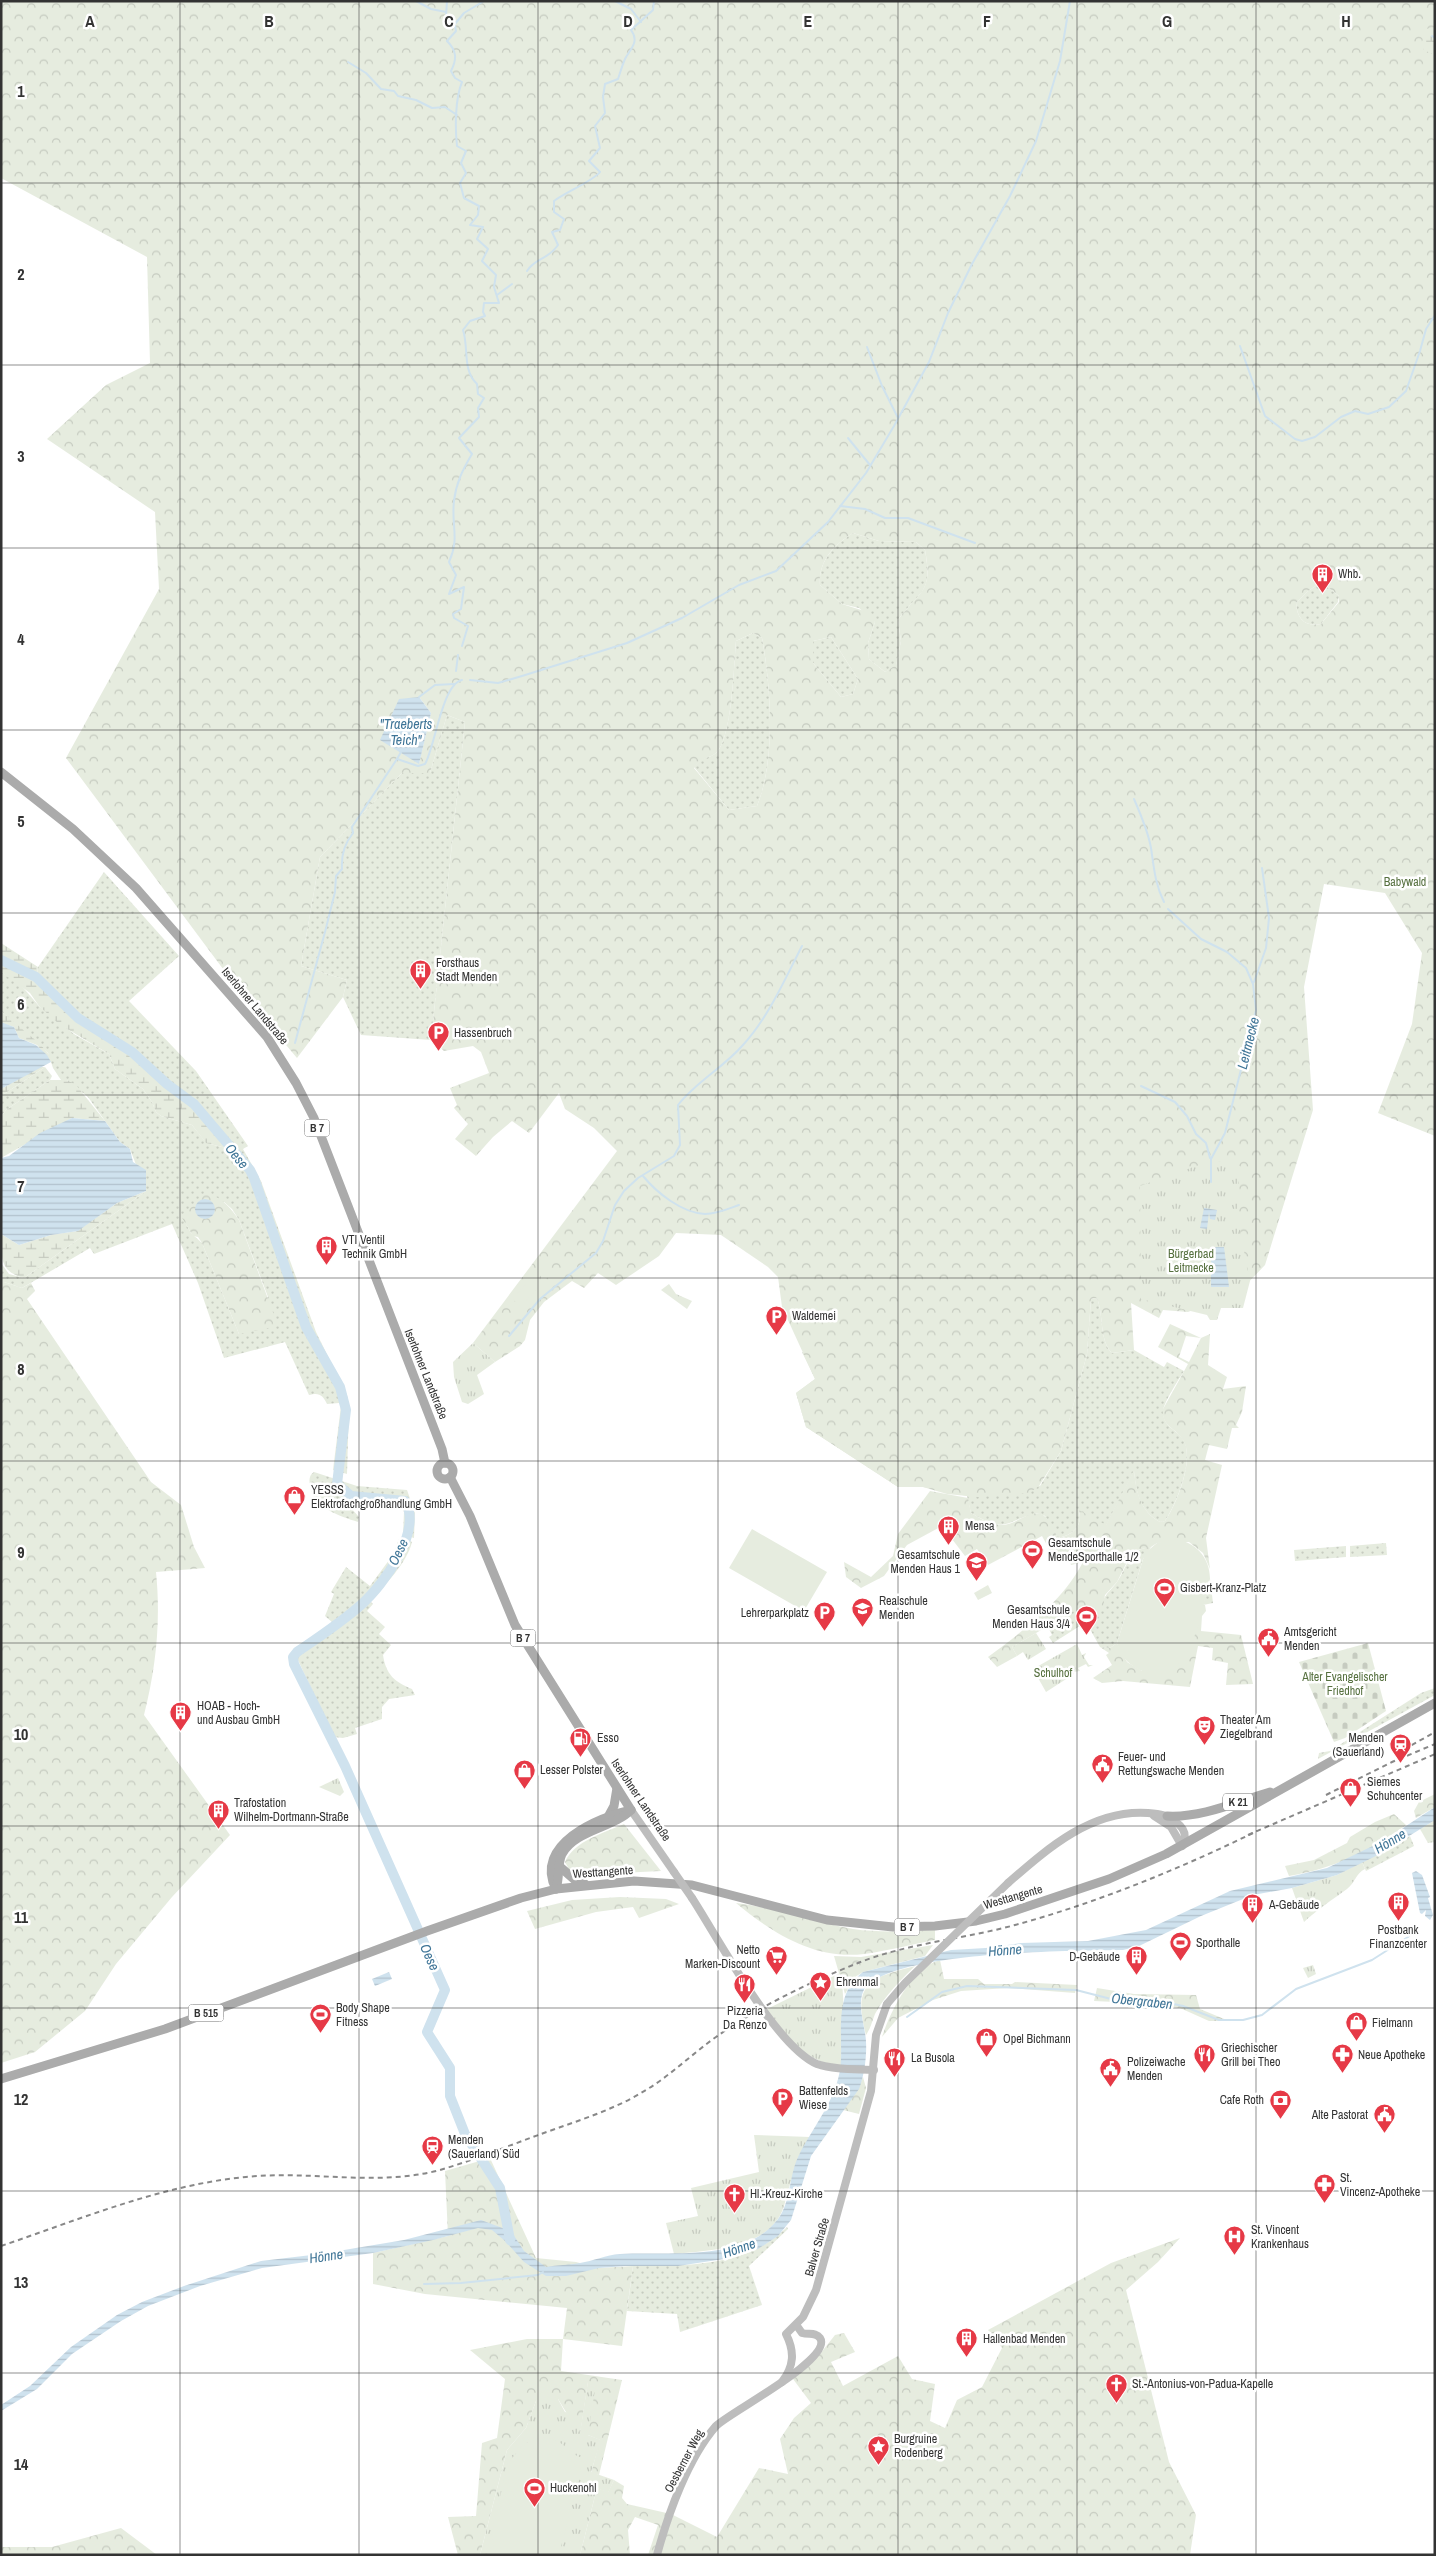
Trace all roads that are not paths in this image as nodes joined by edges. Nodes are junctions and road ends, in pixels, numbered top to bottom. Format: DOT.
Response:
graph roads {
  1 [pos="1,772"];
  2 [pos="445,1463"];
  3 [pos="450,1477"];
  4 [pos="1435,1703"];
  5 [pos="1286,1787"];
  6 [pos="617,1788"];
  7 [pos="631,1810"];
  8 [pos="1150,1814"];
  9 [pos="1167,1816"];
  10 [pos="608,1817"];
  11 [pos="1182,1846"];
  12 [pos="559,1866"];
  13 [pos="585,1884"];
  14 [pos="556,1888"];
  15 [pos="874,2070"];
  16 [pos="1,2079"];
  17 [pos="797,2326"];
  18 [pos="782,2382"];
  19 [pos="657,2555"];
  1 -- 2 [label="main road, Iserlohner Landstraße / B 7"];
  2 -- 3 [label="main road, B 7"];
  2 -- 3 [label="main road, B 7"];
  3 -- 6 [label="main road, Iserlohner Landstraße / B 7"];
  4 -- 5 [label="main road, Westtangente / B 7"];
  5 -- 9 [label="main road, K 21"];
  5 -- 11 [label="main road, Westtangente / B 7"];
  6 -- 7 [label="main road, Iserlohner Landstraße / B 7"];
  6 -- 10 [label="main road"];
  7 -- 10 [label="main road"];
  7 -- 12 [label="main road"];
  7 -- 15 [label="street, Iserlohner Landstraße, bridge"];
  8 -- 9 [label="street, K 21"];
  8 -- 11 [label="street"];
  8 -- 15 [label="street, K 21, bridge"];
  9 -- 11 [label="street"];
  10 -- 14 [label="main road"];
  11 -- 13 [label="main road, Westtangente / B 7"];
  12 -- 13 [label="main road"];
  12 -- 14 [label="main road"];
  13 -- 14 [label="main road, Westtangente / B 7"];
  14 -- 16 [label="main road, B 515"];
  15 -- 17 [label="street, Balver Straße / K 21"];
  17 -- 18 [label="street, Balver Straße / K 21"];
  17 -- 18 [label="street, Oesberner Weg"];
  18 -- 19 [label="street, Oesberner Weg"];
}
